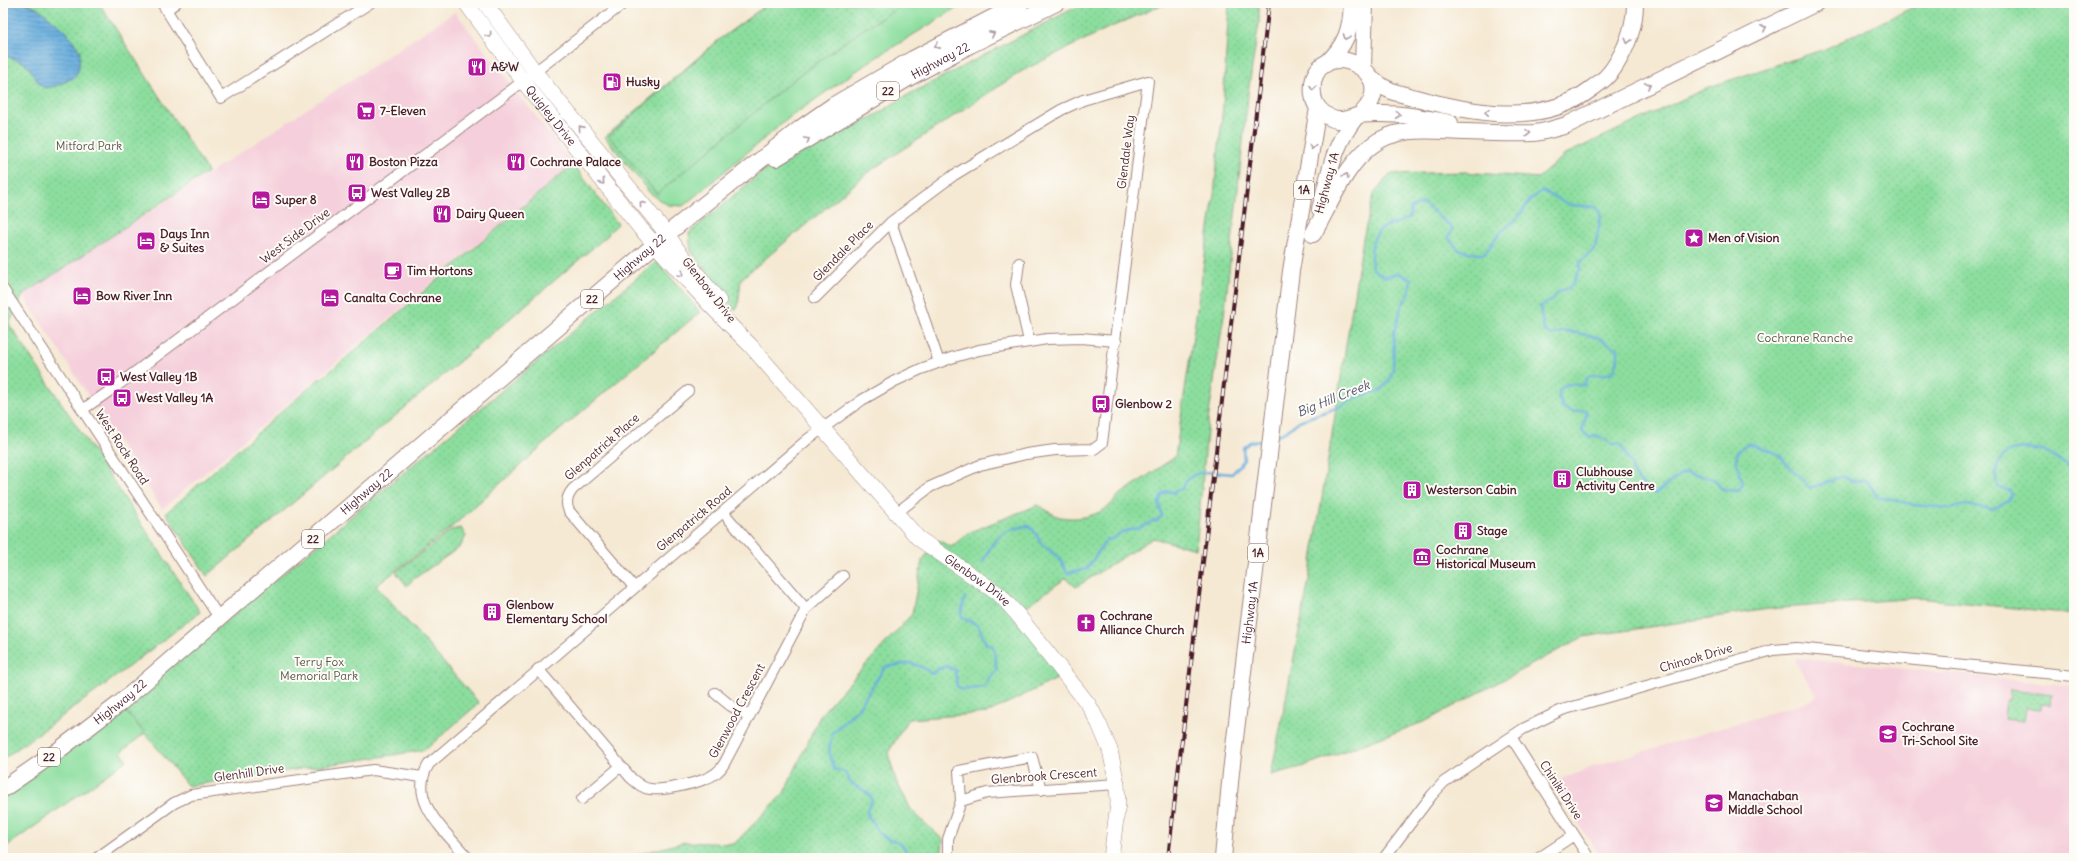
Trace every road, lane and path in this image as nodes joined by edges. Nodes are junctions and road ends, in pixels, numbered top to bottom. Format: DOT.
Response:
graph roads {
  1 [pos="176,3"];
  2 [pos="370,3"];
  3 [pos="466,3"];
  4 [pos="485,3"];
  5 [pos="624,3"];
  6 [pos="1021,3"];
  7 [pos="1056,3"];
  8 [pos="1352,3"];
  9 [pos="1365,3"];
  10 [pos="1635,3"];
  11 [pos="1816,3"];
  12 [pos="164,6"];
  13 [pos="1325,65"];
  14 [pos="1366,71"];
  15 [pos="535,72"];
  16 [pos="523,81"];
  17 [pos="1318,108"];
  18 [pos="1357,116"];
  19 [pos="1498,134"];
  20 [pos="725,188"];
  21 [pos="891,222"];
  22 [pos="667,234"];
  23 [pos="1313,234"];
  24 [pos="655,245"];
  25 [pos="1019,263"];
  26 [pos="1291,271"];
  27 [pos="3,289"];
  28 [pos="815,298"];
  29 [pos="1029,341"];
  30 [pos="1116,341"];
  31 [pos="751,346"];
  32 [pos="939,362"];
  33 [pos="688,391"];
  34 [pos="82,410"];
  35 [pos="822,428"];
  36 [pos="723,512"];
  37 [pos="895,514"];
  38 [pos="843,576"];
  39 [pos="634,587"];
  40 [pos="806,609"];
  41 [pos="220,619"];
  42 [pos="538,669"];
  43 [pos="2074,676"];
  44 [pos="715,692"];
  45 [pos="749,716"];
  46 [pos="1511,737"];
  47 [pos="621,766"];
  48 [pos="422,777"];
  49 [pos="1117,784"];
  50 [pos="3,789"];
  51 [pos="1041,790"];
  52 [pos="582,799"];
  53 [pos="961,801"];
  54 [pos="1574,835"];
  55 [pos="97,858"];
  56 [pos="468,858"];
  57 [pos="948,858"];
  58 [pos="1111,858"];
  59 [pos="1223,858"];
  60 [pos="1384,858"];
  61 [pos="1539,858"];
  62 [pos="1589,858"];
  1 -- 12 [label="street"];
  2 -- 12 [label="street"];
  3 -- 16 [label="street, Quigley Drive, one-way"];
  4 -- 15 [label="street, Quigley Drive"];
  5 -- 15 [label="street, West Side Drive"];
  6 -- 20 [label="main road, Highway 22 / 22, one-way"];
  20 -- 7 [label="main road, Highway 22 / 22, one-way"];
  8 -- 13 [label="main road, one-way"];
  9 -- 14 [label="main road"];
  10 -- 14 [label="main road, one-way"];
  19 -- 11 [label="main road, one-way"];
  13 -- 14 [label="main road"];
  13 -- 17 [label="main road, one-way"];
  14 -- 18 [label="main road"];
  15 -- 16 [label="street, West Side Drive"];
  22 -- 15 [label="street, Quigley Drive, one-way"];
  16 -- 24 [label="street, Quigley Drive, one-way"];
  16 -- 34 [label="street, West Side Drive"];
  17 -- 18 [label="main road"];
  17 -- 26 [label="main road, Highway 1A / 1A, one-way"];
  18 -- 19 [label="main road, one-way"];
  18 -- 23 [label="main road, Highway 1A / 1A"];
  23 -- 19 [label="main road, one-way"];
  20 -- 22 [label="main road, Highway 22 / 22"];
  21 -- 28 [label="street, Glendale Place"];
  21 -- 30 [label="street, Glendale Way"];
  21 -- 32 [label="street"];
  22 -- 24 [label="main road, Highway 22 / 22"];
  22 -- 31 [label="street, Glenbow Drive"];
  23 -- 26 [label="main road, Highway 1A / 1A"];
  24 -- 31 [label="street, Glenbow Drive, one-way"];
  24 -- 41 [label="main road, Highway 22 / 22"];
  25 -- 29 [label="street"];
  26 -- 59 [label="main road, Highway 1A / 1A"];
  27 -- 34 [label="street, West Rock Road"];
  29 -- 30 [label="street, Glenpatrick Road"];
  29 -- 32 [label="street, Glenpatrick Road"];
  30 -- 37 [label="street, Glendale Way"];
  31 -- 35 [label="street, Glenbow Drive"];
  32 -- 35 [label="street, Glenpatrick Road"];
  33 -- 39 [label="street, Glenpatrick Place"];
  34 -- 41 [label="street, West Rock Road"];
  35 -- 36 [label="street, Glenpatrick Road"];
  35 -- 37 [label="street, Glenbow Drive"];
  36 -- 39 [label="street, Glenpatrick Road"];
  36 -- 40 [label="street"];
  37 -- 49 [label="street, Glenbow Drive"];
  38 -- 40 [label="street"];
  39 -- 42 [label="street, Glenpatrick Road"];
  40 -- 45 [label="street, Glenwood Crescent"];
  41 -- 50 [label="main road, Highway 22 / 22"];
  42 -- 47 [label="street, Glenwood Crescent"];
  42 -- 48 [label="street, Glenpatrick Road"];
  43 -- 46 [label="street, Chinook Drive"];
  44 -- 45 [label="street"];
  45 -- 47 [label="street, Glenwood Crescent"];
  46 -- 54 [label="street, Chiniki Drive"];
  46 -- 60 [label="street, Chinook Drive"];
  47 -- 52 [label="street"];
  48 -- 55 [label="street, Glenhill Drive"];
  48 -- 56 [label="street"];
  49 -- 51 [label="street, Glenbrook Crescent"];
  49 -- 58 [label="street, Glenbow Drive"];
  51 -- 53 [label="street, Glenbrook Crescent"];
  51 -- 53 [label="street"];
  53 -- 57 [label="street"];
  54 -- 61 [label="street"];
  54 -- 62 [label="street, Chiniki Drive"];
}
